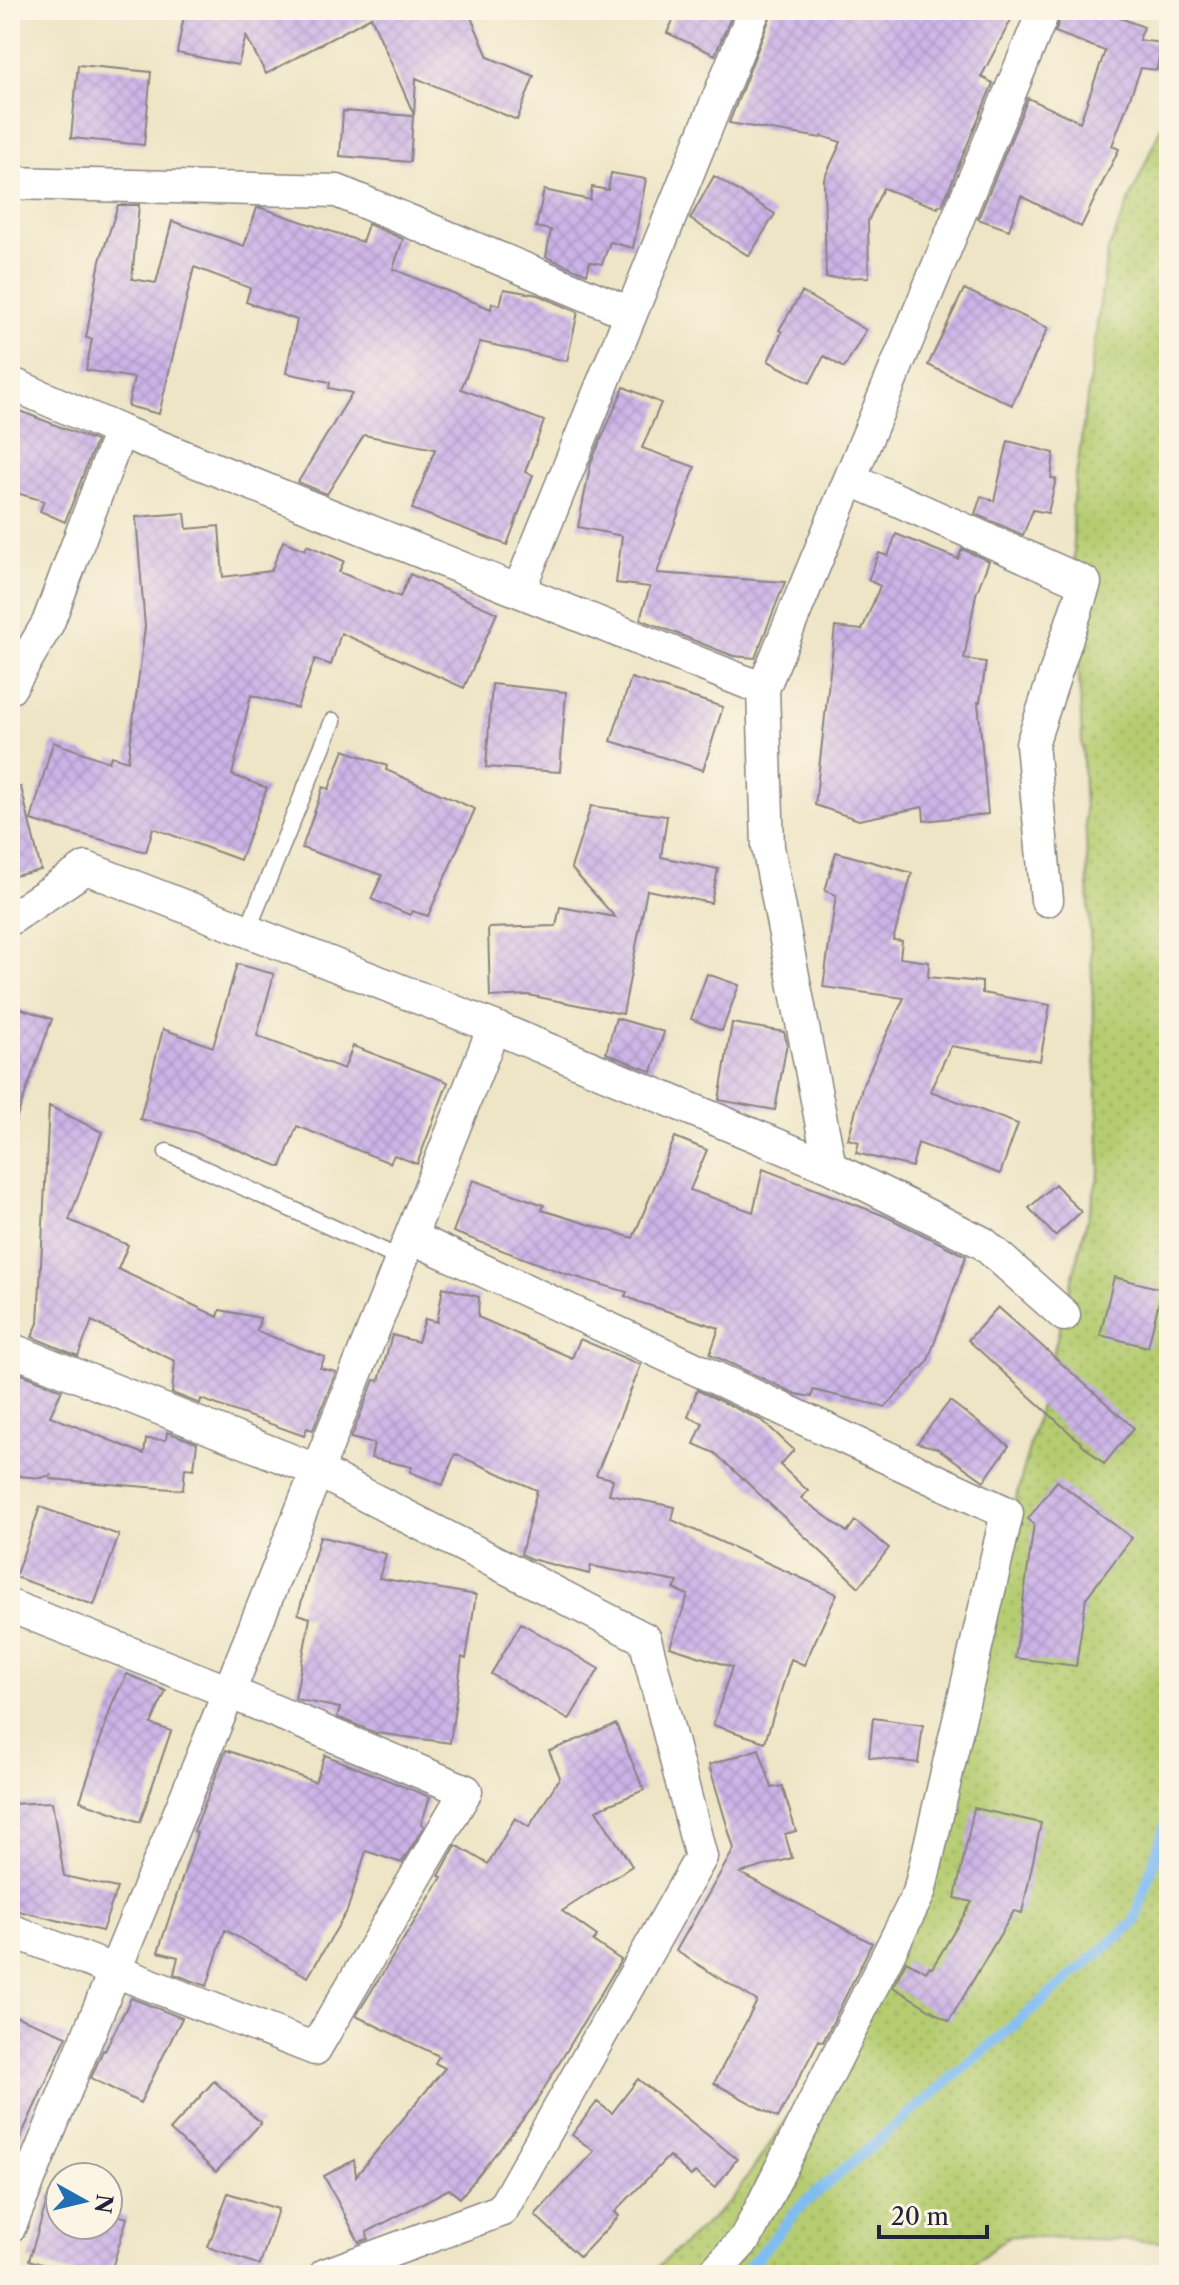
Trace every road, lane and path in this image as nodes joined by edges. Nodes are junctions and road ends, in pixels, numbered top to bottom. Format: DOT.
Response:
graph roads {
  1 [pos="754,10"];
  2 [pos="1044,10"];
  3 [pos="10,183"];
  4 [pos="630,313"];
  5 [pos="10,383"];
  6 [pos="120,431"];
  7 [pos="850,479"];
  8 [pos="519,590"];
  9 [pos="10,688"];
  10 [pos="763,689"];
  11 [pos="333,721"];
  12 [pos="1047,900"];
  13 [pos="10,919"];
  14 [pos="247,931"];
  15 [pos="494,1027"];
  16 [pos="167,1152"];
  17 [pos="830,1167"];
  18 [pos="407,1248"];
  19 [pos="1064,1315"];
  20 [pos="10,1349"];
  21 [pos="318,1471"];
  22 [pos="10,1606"];
  23 [pos="229,1692"];
  24 [pos="10,1930"];
  25 [pos="115,1971"];
  26 [pos="10,2226"];
  27 [pos="325,2275"];
  28 [pos="712,2275"];
  1 -- 4 [label="street"];
  2 -- 7 [label="street"];
  3 -- 4 [label="street"];
  4 -- 8 [label="street"];
  5 -- 6 [label="street"];
  6 -- 8 [label="street"];
  6 -- 9 [label="street"];
  7 -- 10 [label="street"];
  7 -- 12 [label="street"];
  8 -- 10 [label="street"];
  10 -- 17 [label="street"];
  11 -- 14 [label="lane"];
  13 -- 14 [label="street"];
  14 -- 15 [label="street"];
  15 -- 17 [label="street"];
  15 -- 18 [label="street"];
  16 -- 18 [label="lane"];
  17 -- 19 [label="street"];
  18 -- 21 [label="street"];
  18 -- 28 [label="street"];
  20 -- 21 [label="street"];
  21 -- 23 [label="street"];
  21 -- 27 [label="street"];
  22 -- 23 [label="street"];
  23 -- 25 [label="street"];
  23 -- 25 [label="street"];
  24 -- 25 [label="street"];
  25 -- 26 [label="street"];
}
